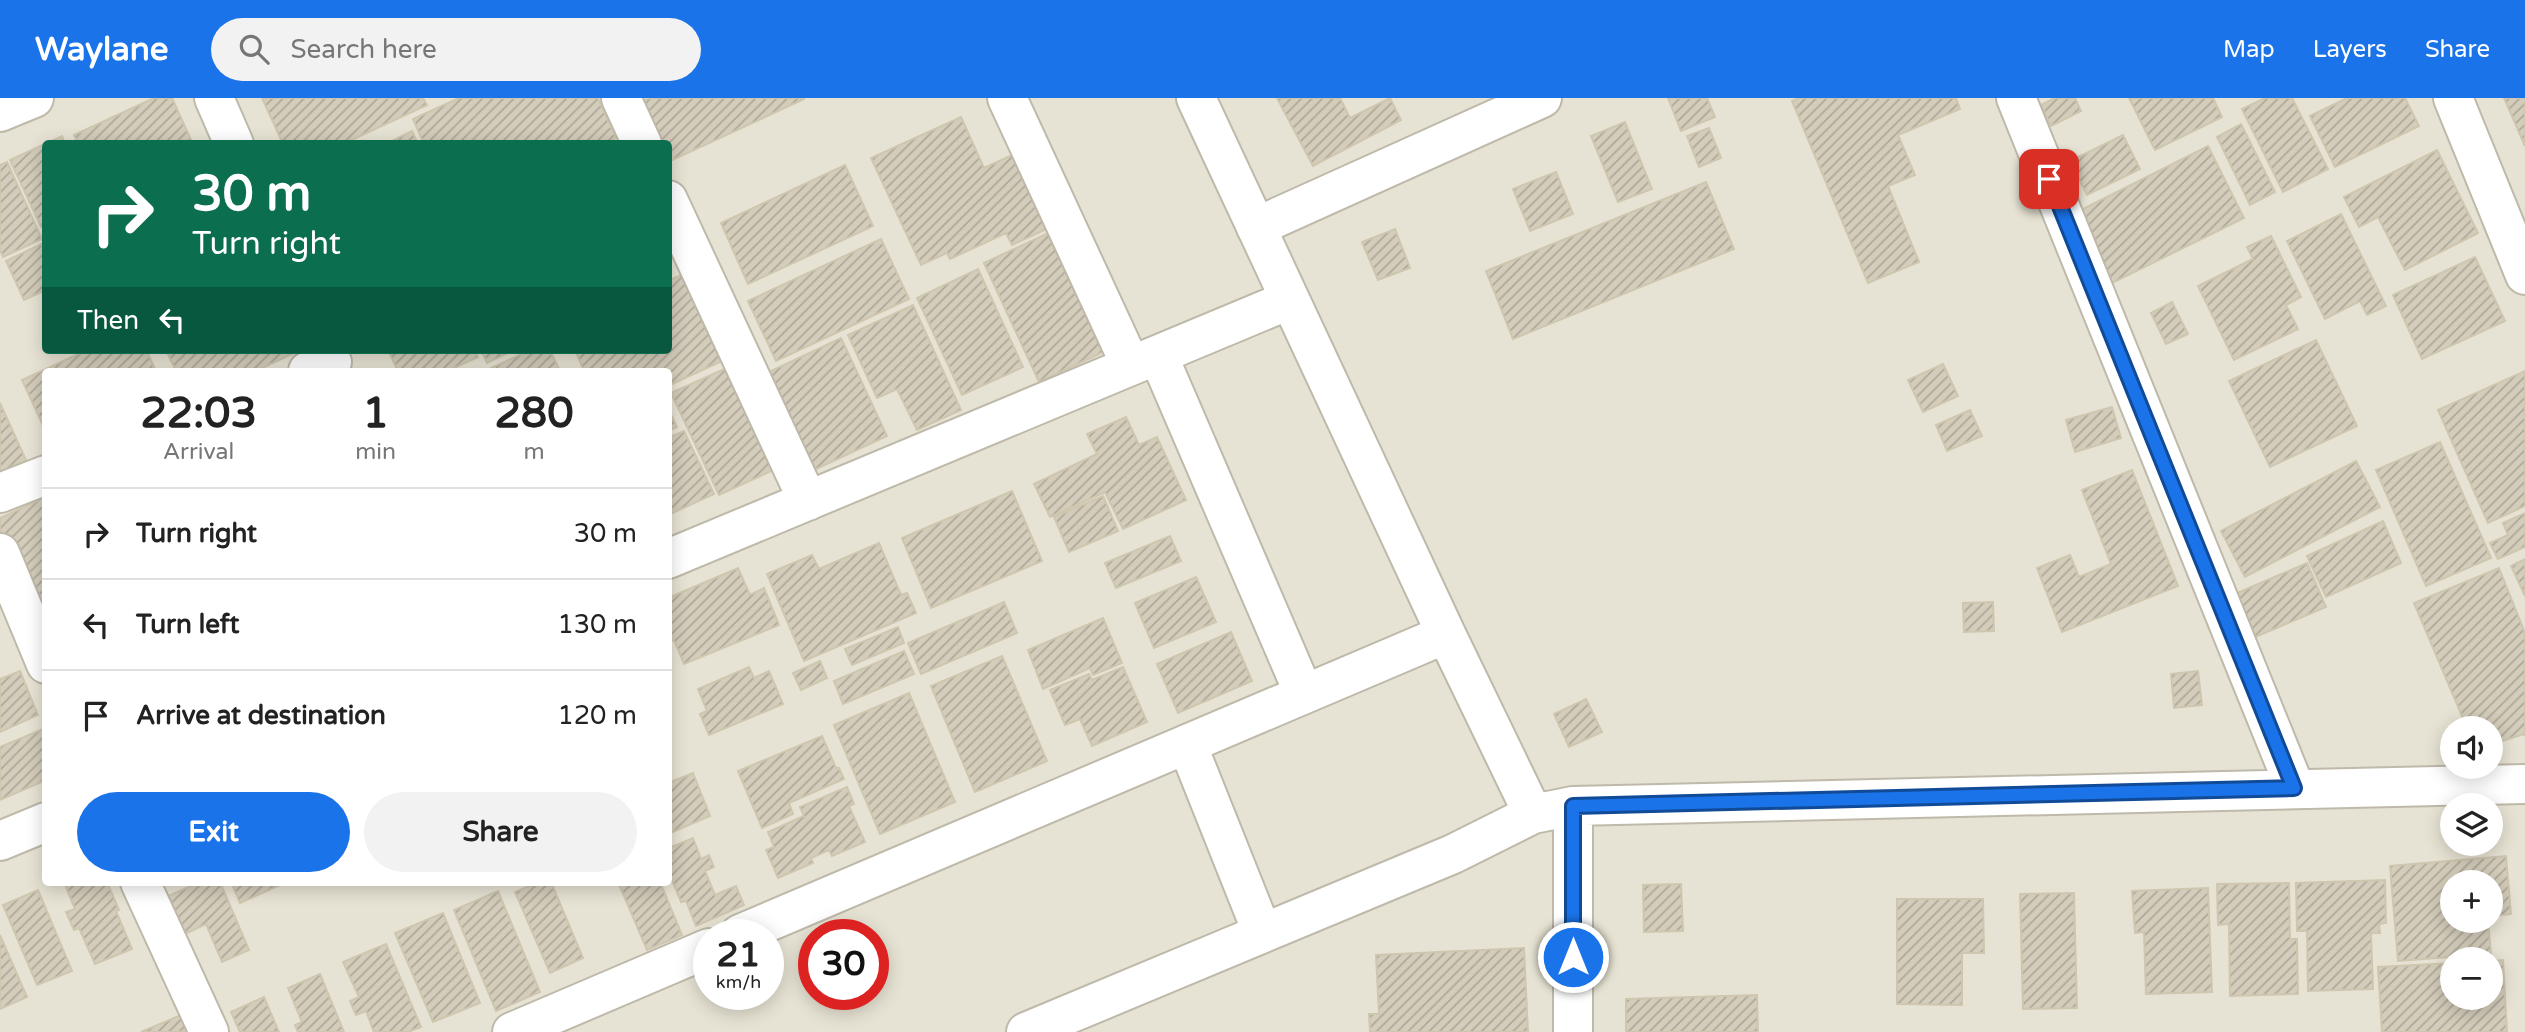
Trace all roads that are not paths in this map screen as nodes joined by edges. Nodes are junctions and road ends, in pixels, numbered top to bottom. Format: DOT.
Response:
graph roads {
  1 [pos="214,98"];
  2 [pos="621,98"];
  3 [pos="1007,98"];
  4 [pos="1196,98"];
  5 [pos="1542,98"];
  6 [pos="2453,98"];
  7 [pos="2020,100"];
  8 [pos="232,140"];
  9 [pos="640,140"];
  10 [pos="672,209"];
  11 [pos="2513,212"];
  12 [pos="1256,227"];
  13 [pos="2525,275"];
  14 [pos="1289,300"];
  15 [pos="1145,360"];
  16 [pos="42,477"];
  17 [pos="0,493"];
  18 [pos="808,501"];
  19 [pos="0,553"];
  20 [pos="672,557"];
  21 [pos="1446,634"];
  22 [pos="42,654"];
  23 [pos="1304,694"];
  24 [pos="1187,744"];
  25 [pos="2525,783"];
  26 [pos="2294,788"];
  27 [pos="1573,806"];
  28 [pos="1533,814"];
  29 [pos="42,824"];
  30 [pos="0,841"];
  31 [pos="141,886"];
  32 [pos="775,919"];
  33 [pos="1262,932"];
  34 [pos="693,955"];
  35 [pos="209,1032"];
  36 [pos="512,1032"];
  37 [pos="1026,1032"];
  38 [pos="1573,1032"];
  1 -- 8 [label="street"];
  2 -- 9 [label="street"];
  3 -- 15 [label="street"];
  4 -- 12 [label="street"];
  5 -- 12 [label="street"];
  6 -- 11 [label="street"];
  7 -- 26 [label="street"];
  10 -- 18 [label="street"];
  11 -- 13 [label="street"];
  12 -- 14 [label="street"];
  14 -- 15 [label="street"];
  14 -- 21 [label="street"];
  15 -- 18 [label="street"];
  15 -- 23 [label="street"];
  16 -- 17 [label="street"];
  18 -- 20 [label="street"];
  19 -- 22 [label="street"];
  21 -- 23 [label="street"];
  21 -- 28 [label="street"];
  23 -- 24 [label="street"];
  24 -- 32 [label="street"];
  24 -- 33 [label="street"];
  25 -- 26 [label="street"];
  26 -- 27 [label="street"];
  27 -- 28 [label="street"];
  27 -- 38 [label="street"];
  28 -- 33 [label="street"];
  29 -- 30 [label="street"];
  31 -- 35 [label="street"];
  33 -- 37 [label="street"];
  34 -- 36 [label="street"];
}
